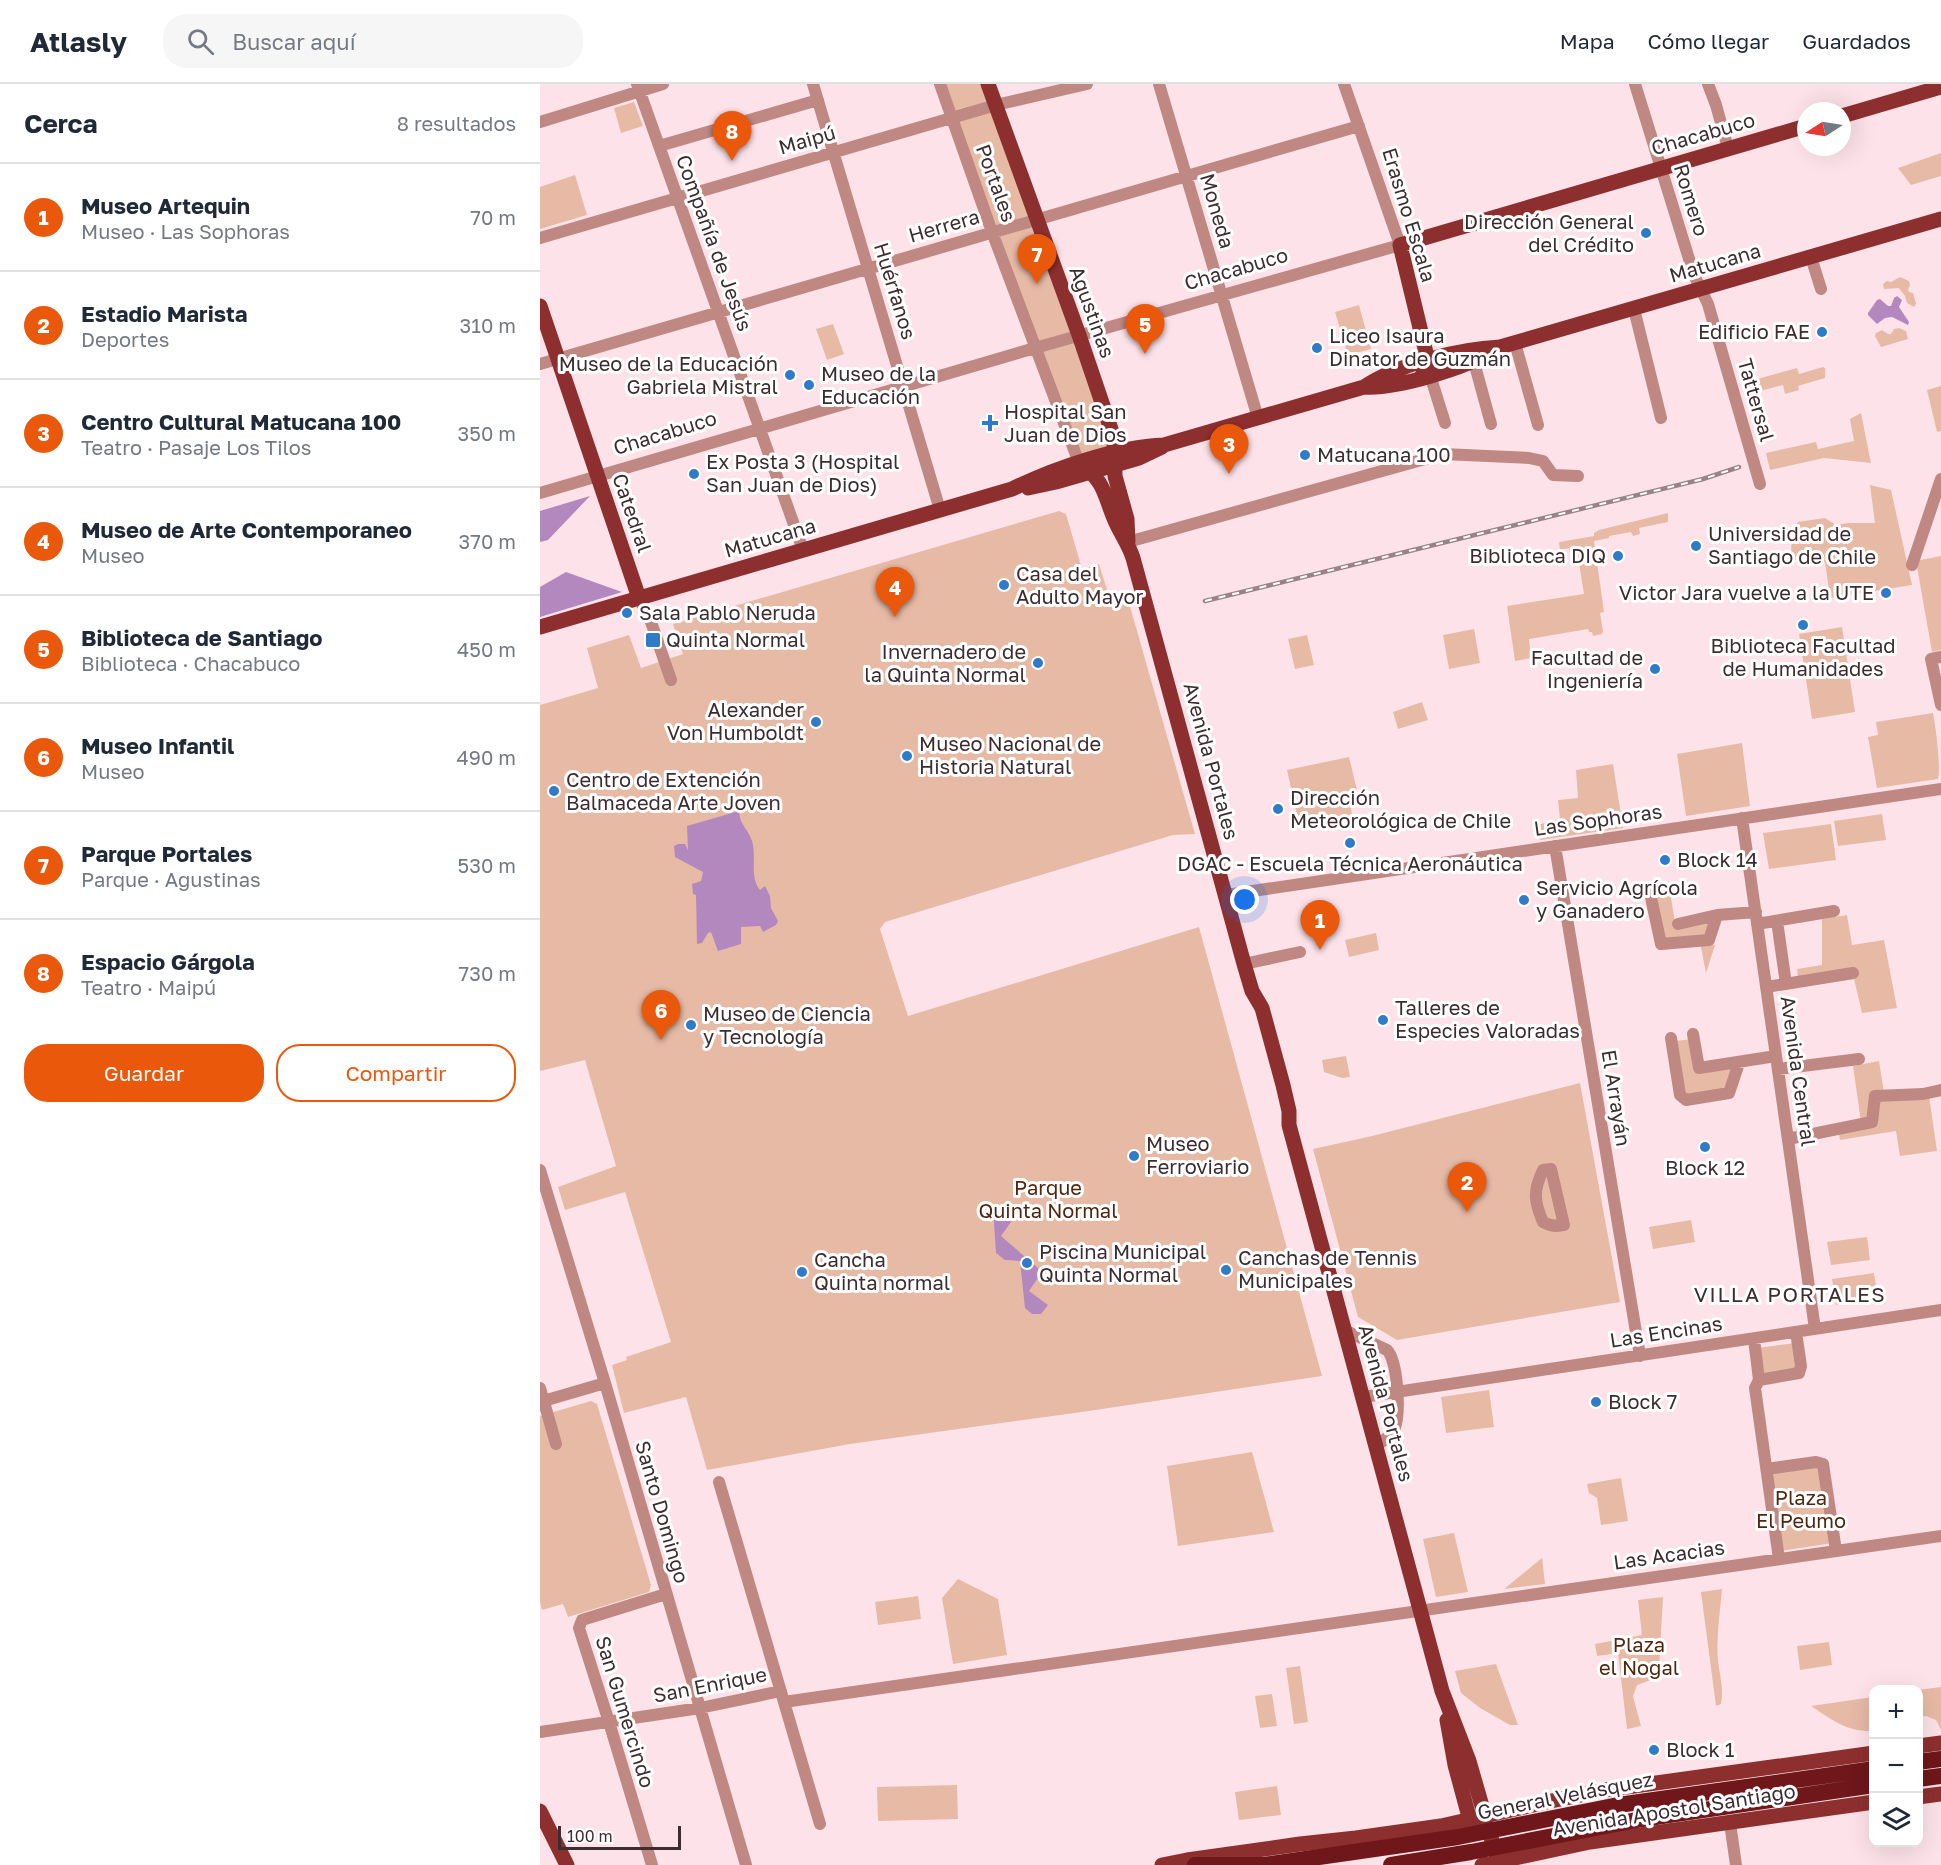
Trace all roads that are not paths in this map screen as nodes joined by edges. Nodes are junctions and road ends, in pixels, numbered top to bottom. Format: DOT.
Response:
graph roads {
  1 [pos="663,84"];
  2 [pos="813,84"];
  3 [pos="940,84"];
  4 [pos="988,84"];
  5 [pos="1087,84"];
  6 [pos="1159,84"];
  7 [pos="1344,84"];
  8 [pos="1635,84"];
  9 [pos="1708,84"];
  10 [pos="1941,87"];
  11 [pos="639,88"];
  12 [pos="818,100"];
  13 [pos="996,105"];
  14 [pos="1851,113"];
  15 [pos="952,118"];
  16 [pos="540,123"];
  17 [pos="1359,126"];
  18 [pos="1797,129"];
  19 [pos="659,146"];
  20 [pos="1728,148"];
  21 [pos="834,153"];
  22 [pos="1661,168"];
  23 [pos="1186,175"];
  24 [pos="678,198"];
  25 [pos="1036,218"];
  26 [pos="1941,219"];
  27 [pos="992,232"];
  28 [pos="540,238"];
  29 [pos="1400,245"];
  30 [pos="1811,257"];
  31 [pos="868,268"];
  32 [pos="1701,289"];
  33 [pos="1821,289"];
  34 [pos="1221,296"];
  35 [pos="540,306"];
  36 [pos="1634,309"];
  37 [pos="719,312"];
  38 [pos="1715,326"];
  39 [pos="1079,335"];
  40 [pos="1508,345"];
  41 [pos="1035,348"];
  42 [pos="559,359"];
  43 [pos="1474,362"];
  44 [pos="540,364"];
  45 [pos="1426,372"];
  46 [pos="904,387"];
  47 [pos="1258,418"];
  48 [pos="1660,418"];
  49 [pos="1445,423"];
  50 [pos="1491,424"];
  51 [pos="1538,425"];
  52 [pos="759,428"];
  53 [pos="1115,459"];
  54 [pos="1079,463"];
  55 [pos="1092,472"];
  56 [pos="597,476"];
  57 [pos="1578,476"];
  58 [pos="1941,480"];
  59 [pos="1760,484"];
  60 [pos="1012,489"];
  61 [pos="540,493"];
  62 [pos="940,510"];
  63 [pos="1128,542"];
  64 [pos="803,550"];
  65 [pos="1912,564"];
  66 [pos="639,598"];
  67 [pos="540,627"];
  68 [pos="1936,658"];
  69 [pos="671,680"];
  70 [pos="1941,705"];
  71 [pos="1941,789"];
  72 [pos="1742,818"];
  73 [pos="1555,846"];
  74 [pos="1650,892"];
  75 [pos="1226,895"];
  76 [pos="1834,911"];
  77 [pos="1717,915"];
  78 [pos="1757,918"];
  79 [pos="1777,921"];
  80 [pos="1678,924"];
  81 [pos="1300,952"];
  82 [pos="1244,964"];
  83 [pos="1853,973"];
  84 [pos="1786,984"];
  85 [pos="1766,987"];
  86 [pos="1693,1034"];
  87 [pos="1671,1038"];
  88 [pos="1776,1056"];
  89 [pos="1859,1059"];
  90 [pos="1739,1063"];
  91 [pos="1778,1069"];
  92 [pos="1941,1090"];
  93 [pos="1788,1138"];
  94 [pos="540,1170"];
  95 [pos="1941,1310"];
  96 [pos="1815,1329"];
  97 [pos="1344,1330"];
  98 [pos="1796,1332"];
  99 [pos="1754,1338"];
  100 [pos="1640,1356"];
  101 [pos="1759,1380"];
  102 [pos="605,1383"];
  103 [pos="540,1388"];
  104 [pos="1398,1392"];
  105 [pos="1363,1397"];
  106 [pos="542,1401"];
  107 [pos="556,1444"];
  108 [pos="1376,1446"];
  109 [pos="1767,1469"];
  110 [pos="719,1482"];
  111 [pos="1941,1536"];
  112 [pos="1836,1551"];
  113 [pos="1779,1559"];
  114 [pos="666,1594"];
  115 [pos="1420,1610"];
  116 [pos="1403,1613"];
  117 [pos="782,1696"];
  118 [pos="700,1708"];
  119 [pos="609,1722"];
  120 [pos="540,1732"];
  121 [pos="1923,1750"];
  122 [pos="1869,1754"];
  123 [pos="1923,1762"];
  124 [pos="1940,1764"];
  125 [pos="1869,1769"];
  126 [pos="1923,1776"];
  127 [pos="1869,1786"];
  128 [pos="1941,1794"];
  129 [pos="1923,1796"];
  130 [pos="1869,1803"];
  131 [pos="540,1811"];
  132 [pos="1478,1821"];
  133 [pos="1730,1822"];
  134 [pos="820,1824"];
  135 [pos="1489,1863"];
  136 [pos="567,1865"];
  137 [pos="652,1865"];
  138 [pos="746,1865"];
  139 [pos="1162,1865"];
  140 [pos="1195,1865"];
  141 [pos="1264,1865"];
  142 [pos="1391,1865"];
  143 [pos="1736,1865"];
  1 -- 11 [label="street"];
  2 -- 12 [label="street, Huérfanos"];
  3 -- 15 [label="street, Portales"];
  4 -- 13 [label="main road, Agustinas"];
  5 -- 13 [label="street, Maipú"];
  6 -- 23 [label="street, Moneda"];
  7 -- 17 [label="street, Erasmo Escala"];
  8 -- 22 [label="street, Romero"];
  9 -- 20 [label="street"];
  10 -- 14 [label="main road"];
  11 -- 16 [label="street"];
  11 -- 19 [label="street, Compañía de Jesús"];
  12 -- 19 [label="street"];
  12 -- 21 [label="street, Huérfanos"];
  13 -- 15 [label="street, Maipú"];
  13 -- 25 [label="main road, Agustinas"];
  15 -- 21 [label="street, Maipú"];
  15 -- 27 [label="street, Portales"];
  17 -- 23 [label="street, Herrera"];
  17 -- 29 [label="street, Erasmo Escala"];
  18 -- 20 [label="main road, Chacabuco"];
  19 -- 24 [label="street, Compañía de Jesús"];
  20 -- 22 [label="main road, Chacabuco"];
  21 -- 24 [label="street, Maipú"];
  21 -- 31 [label="street, Huérfanos"];
  22 -- 29 [label="main road, Chacabuco"];
  22 -- 32 [label="street, Romero"];
  23 -- 25 [label="street, Herrera"];
  23 -- 34 [label="street, Moneda"];
  24 -- 28 [label="street, Maipú"];
  24 -- 37 [label="street, Compañía de Jesús"];
  25 -- 27 [label="street, Herrera"];
  25 -- 39 [label="main road, Agustinas"];
  26 -- 30 [label="main road, Matucana"];
  27 -- 31 [label="street, Herrera"];
  27 -- 41 [label="street, Portales"];
  29 -- 34 [label="street, Chacabuco"];
  29 -- 45 [label="main road, Erasmo Escala"];
  30 -- 32 [label="main road, Matucana"];
  30 -- 33 [label="street"];
  31 -- 37 [label="street, Herrera"];
  31 -- 46 [label="street, Huérfanos"];
  32 -- 36 [label="main road, Matucana"];
  32 -- 38 [label="street, Romero"];
  34 -- 39 [label="street, Chacabuco"];
  34 -- 47 [label="street, Moneda"];
  35 -- 42 [label="main road, Catedral"];
  36 -- 40 [label="main road, Matucana"];
  36 -- 48 [label="street"];
  37 -- 42 [label="street, Herrera"];
  37 -- 52 [label="street, Compañía de Jesús"];
  38 -- 59 [label="street, Tattersal"];
  39 -- 41 [label="street, Chacabuco"];
  39 -- 53 [label="main road, Agustinas"];
  40 -- 43 [label="main road, Matucana"];
  40 -- 45 [label="main road, Matucana"];
  40 -- 51 [label="street"];
  41 -- 46 [label="street, Chacabuco"];
  41 -- 54 [label="street, Portales"];
  42 -- 44 [label="street, Herrera"];
  42 -- 56 [label="main road, Catedral"];
  43 -- 45 [label="main road, Matucana"];
  43 -- 50 [label="street"];
  45 -- 47 [label="main road, Matucana"];
  45 -- 49 [label="street"];
  46 -- 52 [label="street, Chacabuco"];
  46 -- 62 [label="street, Huérfanos"];
  47 -- 53 [label="main road, Matucana"];
  52 -- 56 [label="street, Chacabuco"];
  52 -- 64 [label="street, Compañía de Jesús"];
  53 -- 54 [label="main road, Matucana"];
  53 -- 55 [label="main road, Matucana"];
  53 -- 63 [label="main road, Avenida Portales"];
  54 -- 55 [label="main road, Avenida Portales"];
  54 -- 60 [label="main road, Matucana"];
  55 -- 60 [label="main road, Matucana"];
  55 -- 63 [label="main road, Avenida Portales"];
  56 -- 61 [label="street, Chacabuco"];
  56 -- 66 [label="main road, Catedral"];
  57 -- 63 [label="street"];
  58 -- 65 [label="street"];
  60 -- 62 [label="main road, Matucana"];
  62 -- 64 [label="main road, Matucana"];
  63 -- 75 [label="main road, Avenida Portales"];
  64 -- 66 [label="main road, Matucana"];
  66 -- 67 [label="main road, Matucana"];
  66 -- 69 [label="street"];
  68 -- 70 [label="street"];
  71 -- 72 [label="street, Las Sophoras"];
  72 -- 73 [label="street, Las Sophoras"];
  72 -- 78 [label="street, Avenida Central"];
  73 -- 75 [label="street, Las Sophoras"];
  73 -- 100 [label="street, El Arrayán"];
  74 -- 77 [label="street"];
  75 -- 82 [label="main road, Avenida Portales"];
  76 -- 79 [label="street"];
  77 -- 78 [label="street"];
  77 -- 80 [label="street"];
  78 -- 79 [label="street"];
  78 -- 85 [label="street, Avenida Central"];
  79 -- 84 [label="street"];
  81 -- 82 [label="street"];
  82 -- 97 [label="main road, Avenida Portales"];
  83 -- 84 [label="street"];
  84 -- 85 [label="street"];
  85 -- 88 [label="street, Avenida Central"];
  86 -- 90 [label="street"];
  87 -- 90 [label="street"];
  88 -- 90 [label="street"];
  88 -- 91 [label="street, Avenida Central"];
  89 -- 91 [label="street"];
  91 -- 93 [label="street, Avenida Central"];
  92 -- 93 [label="street"];
  93 -- 96 [label="street, Avenida Central"];
  94 -- 102 [label="street, Santo Domingo"];
  95 -- 96 [label="street, Las Encinas"];
  96 -- 98 [label="street, Las Encinas"];
  97 -- 104 [label="street"];
  97 -- 105 [label="main road, Avenida Portales"];
  98 -- 99 [label="street, Las Encinas"];
  98 -- 101 [label="street"];
  99 -- 100 [label="street, Las Encinas"];
  99 -- 101 [label="street"];
  100 -- 104 [label="street, Las Encinas"];
  101 -- 109 [label="street"];
  102 -- 106 [label="street"];
  102 -- 114 [label="street, Santo Domingo"];
  103 -- 106 [label="street"];
  104 -- 105 [label="street, Las Encinas"];
  104 -- 108 [label="street"];
  105 -- 108 [label="main road, Avenida Portales"];
  106 -- 107 [label="street"];
  108 -- 115 [label="main road, Avenida Portales"];
  109 -- 112 [label="street"];
  109 -- 113 [label="street"];
  110 -- 117 [label="street"];
  111 -- 112 [label="street, Las Acacias"];
  112 -- 113 [label="street, Las Acacias"];
  113 -- 115 [label="street, Las Acacias"];
  114 -- 118 [label="street, Santo Domingo"];
  114 -- 119 [label="street, San Gumercindo"];
  115 -- 116 [label="street, Las Acacias"];
  115 -- 132 [label="main road, Avenida Portales"];
  116 -- 117 [label="street, San Enrique"];
  117 -- 118 [label="street, San Enrique"];
  117 -- 134 [label="street"];
  118 -- 119 [label="street, San Enrique"];
  118 -- 138 [label="street, Santo Domingo"];
  119 -- 120 [label="street, San Enrique"];
  119 -- 137 [label="street, San Gumercindo"];
  121 -- 124 [label="main road"];
  122 -- 132 [label="main road"];
  123 -- 124 [label="highway"];
  124 -- 126 [label="highway"];
  125 -- 141 [label="highway, General Velásquez"];
  127 -- 142 [label="highway, General Velásquez"];
  128 -- 129 [label="main road"];
  130 -- 133 [label="main road, Avenida Apostol Santiago"];
  131 -- 136 [label="main road"];
  132 -- 135 [label="main road, Avenida Portales"];
  132 -- 139 [label="main road"];
  133 -- 135 [label="main road, Avenida Apostol Santiago"];
  133 -- 143 [label="street"];
  140 -- 141 [label="highway, General Velásquez"];
}
